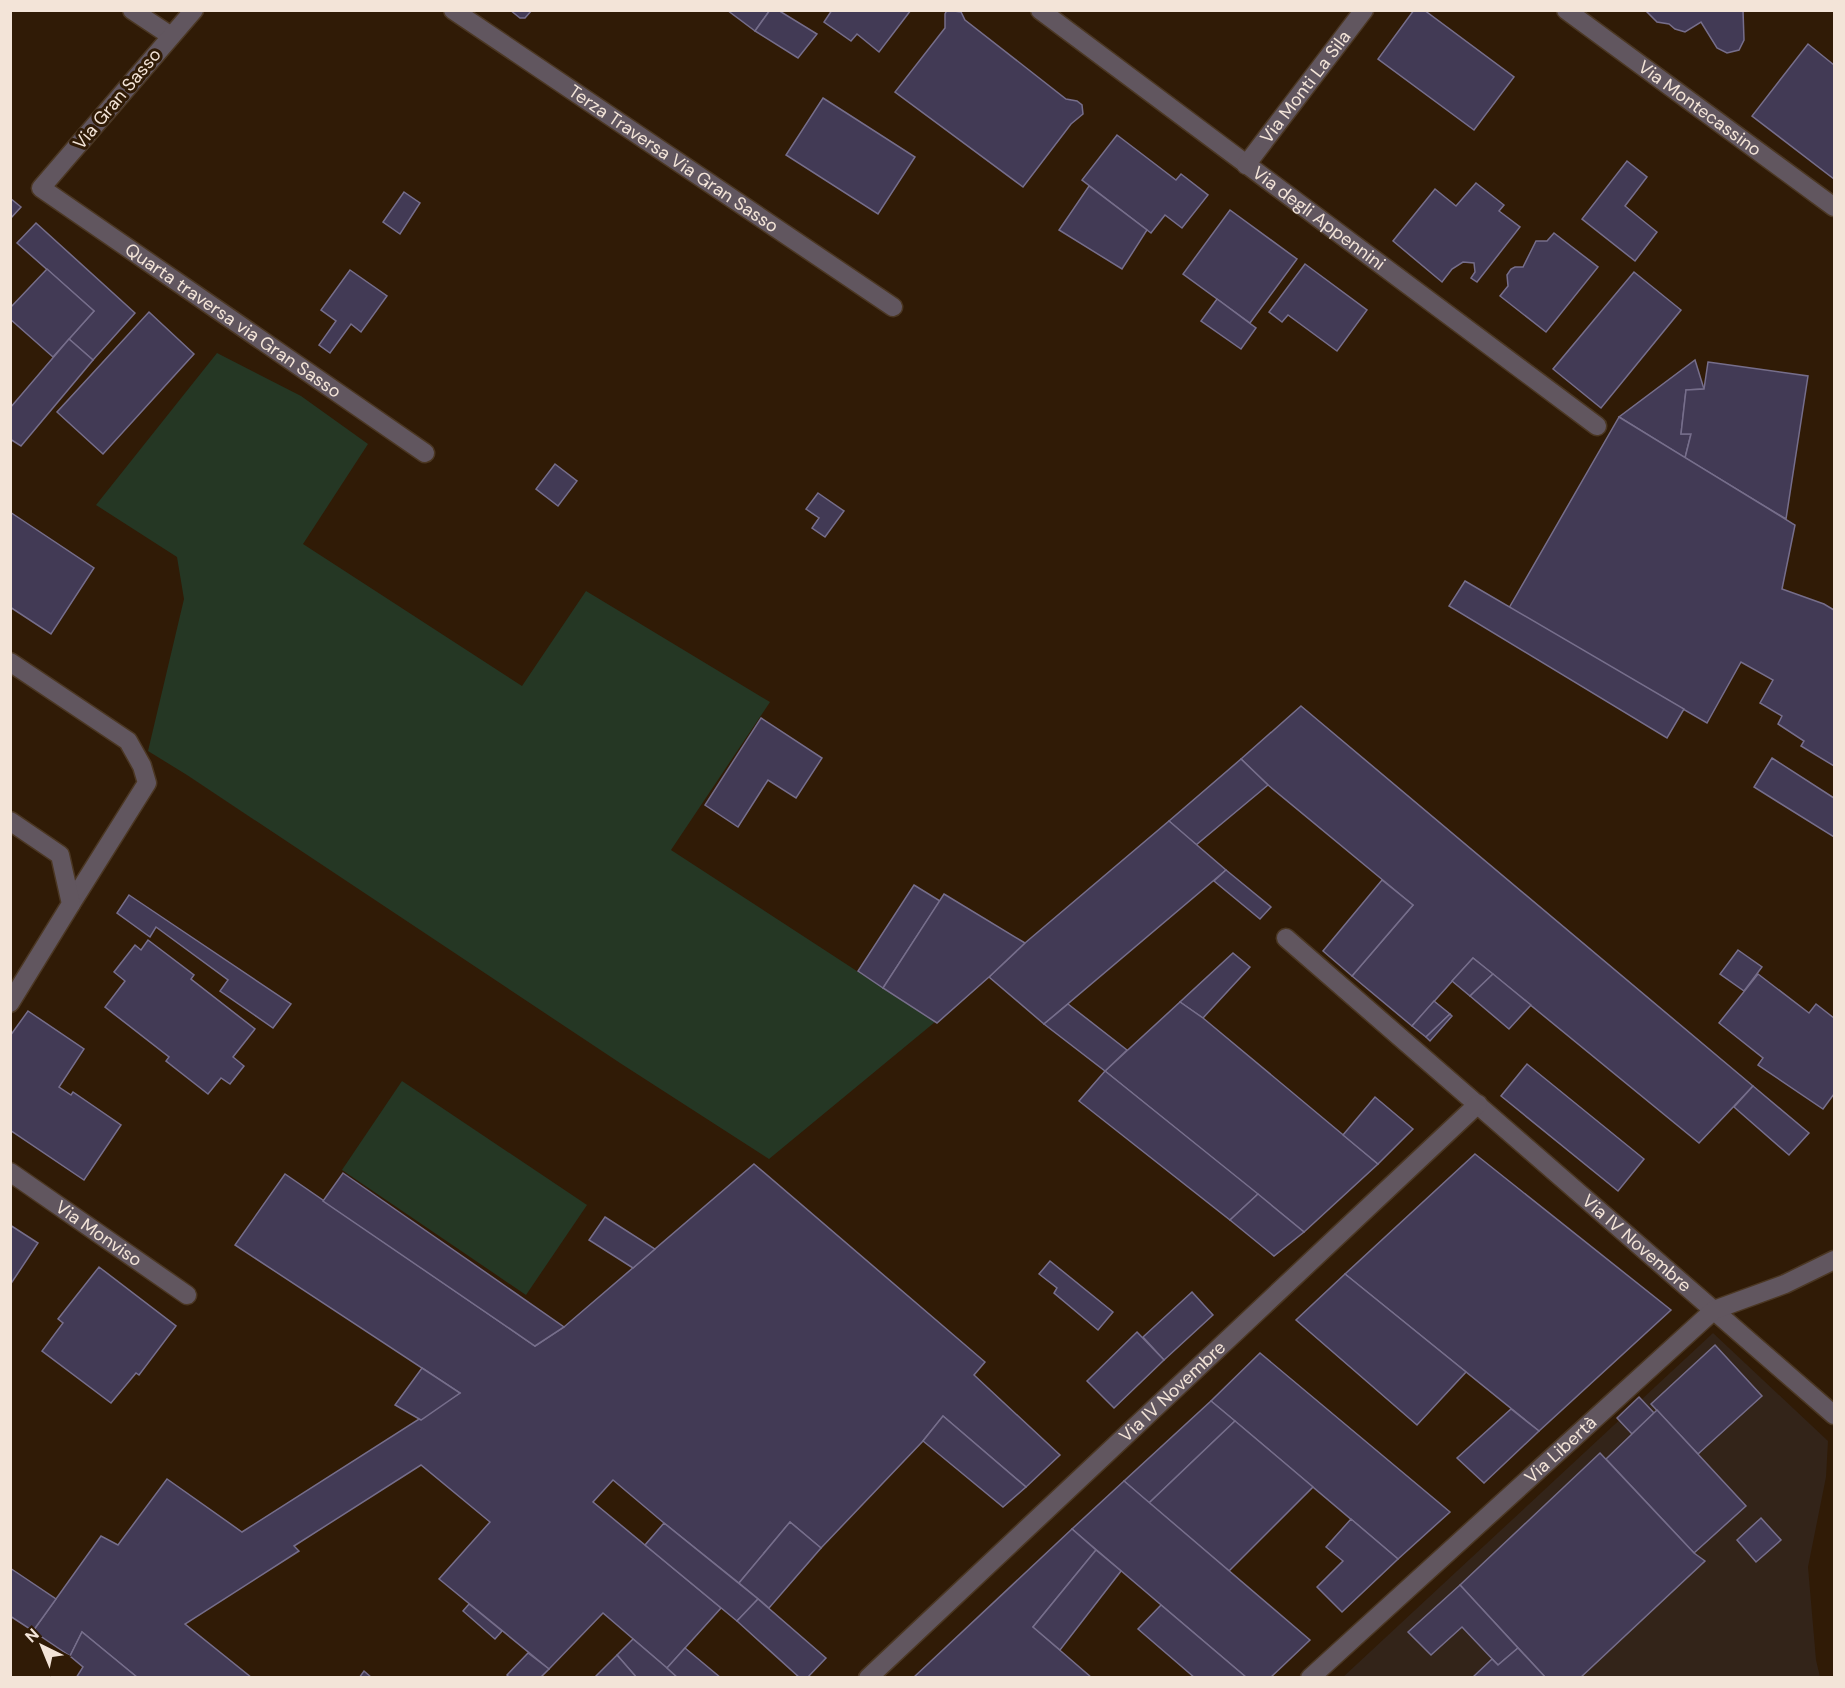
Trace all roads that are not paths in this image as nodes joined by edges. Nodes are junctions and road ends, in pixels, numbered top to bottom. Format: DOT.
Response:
graph roads {
  1 [pos="132,10"];
  2 [pos="194,10"];
  3 [pos="453,10"];
  4 [pos="1040,10"];
  5 [pos="1364,10"];
  6 [pos="1566,10"];
  7 [pos="171,36"];
  8 [pos="1246,165"];
  9 [pos="41,188"];
  10 [pos="1834,207"];
  11 [pos="893,307"];
  12 [pos="1597,426"];
  13 [pos="425,453"];
  14 [pos="10,662"];
  15 [pos="10,821"];
  16 [pos="71,904"];
  17 [pos="1286,938"];
  18 [pos="10,1003"];
  19 [pos="1479,1104"];
  20 [pos="10,1172"];
  21 [pos="1834,1260"];
  22 [pos="187,1295"];
  23 [pos="1714,1310"];
  24 [pos="1834,1415"];
  25 [pos="868,1677"];
  26 [pos="1310,1677"];
  1 -- 7 [label="street"];
  2 -- 7 [label="street, Via Gran Sasso"];
  3 -- 11 [label="street, Terza Traversa Via Gran Sasso"];
  4 -- 8 [label="street, Via degli Appennini"];
  5 -- 8 [label="street, Via Monti La Sila"];
  6 -- 10 [label="street, Via Montecassino"];
  7 -- 9 [label="street, Via Gran Sasso"];
  8 -- 12 [label="street, Via degli Appennini"];
  9 -- 13 [label="street, Quarta traversa via Gran Sasso"];
  14 -- 16 [label="street"];
  15 -- 16 [label="street"];
  16 -- 18 [label="street"];
  17 -- 19 [label="street, Via IV Novembre"];
  19 -- 23 [label="street, Via IV Novembre"];
  19 -- 25 [label="street, Via IV Novembre"];
  20 -- 22 [label="street, Via Monviso"];
  21 -- 23 [label="street, Via Libertà"];
  23 -- 24 [label="street, Via IV Novembre"];
  23 -- 26 [label="street, Via Libertà"];
}
